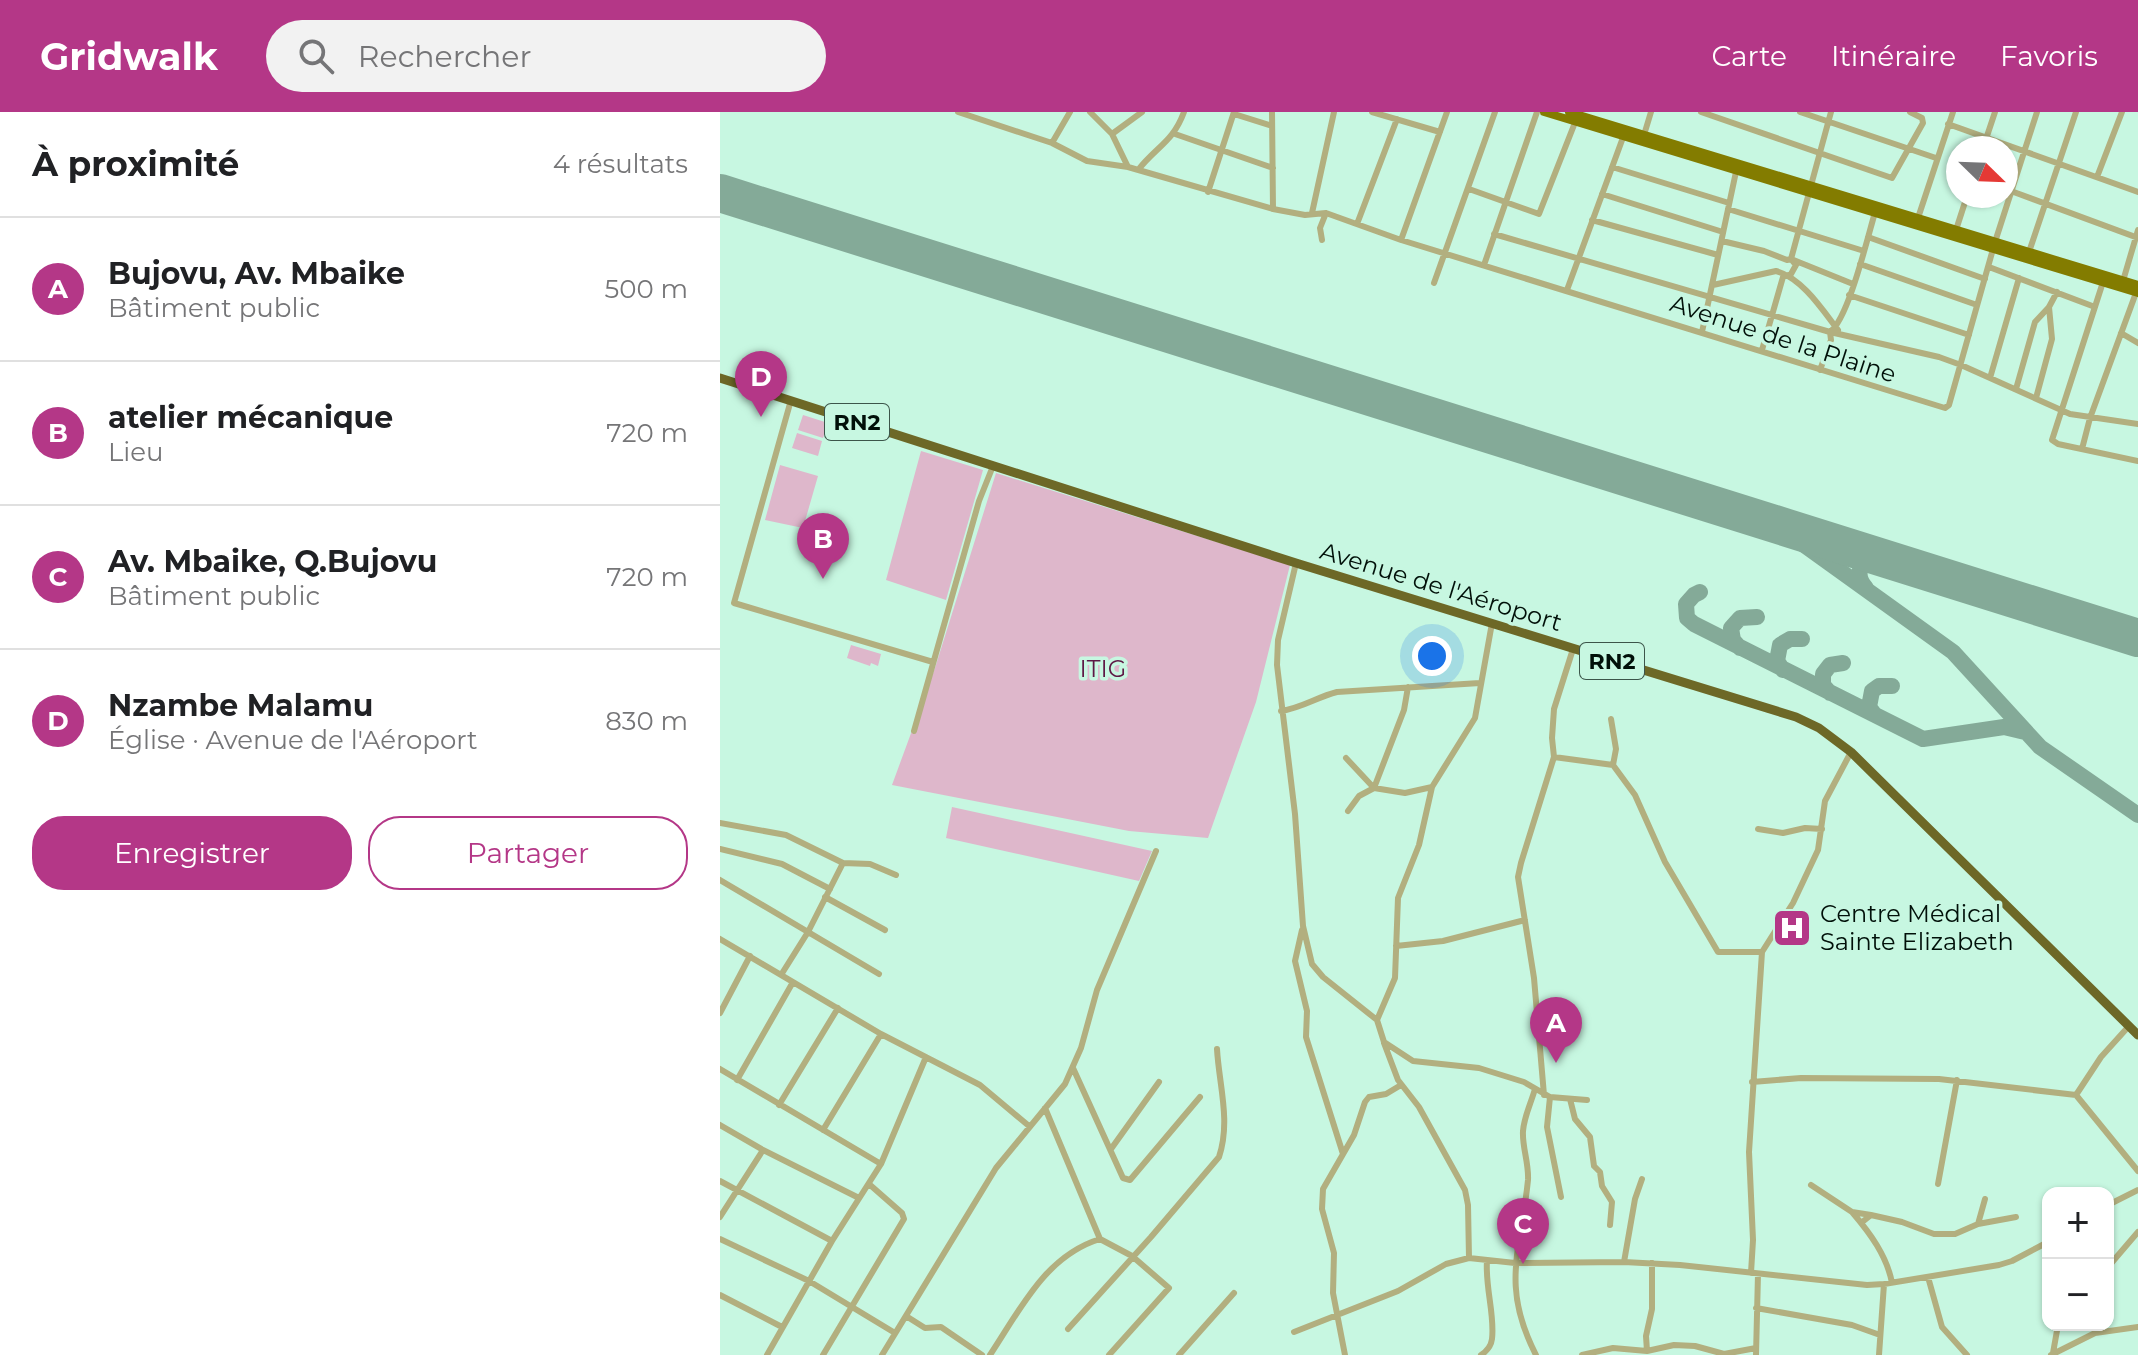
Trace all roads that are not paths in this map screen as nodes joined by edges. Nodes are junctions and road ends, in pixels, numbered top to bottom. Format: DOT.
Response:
graph roads {
  1 [pos="958,112"];
  2 [pos="996,112"];
  3 [pos="1070,112"];
  4 [pos="1090,112"];
  5 [pos="1142,112"];
  6 [pos="1184,112"];
  7 [pos="1272,112"];
  8 [pos="1334,112"];
  9 [pos="1372,112"];
  10 [pos="1447,112"];
  11 [pos="1495,112"];
  12 [pos="1537,112"];
  13 [pos="1544,112"];
  14 [pos="1651,112"];
  15 [pos="1701,112"];
  16 [pos="1800,112"];
  17 [pos="1831,112"];
  18 [pos="1910,112"];
  19 [pos="1953,112"];
  20 [pos="1995,112"];
  21 [pos="2037,112"];
  22 [pos="2076,112"];
  23 [pos="2122,112"];
  24 [pos="1234,113"];
  25 [pos="1554,114"];
  26 [pos="1574,116"];
  27 [pos="1397,119"];
  28 [pos="1827,120"];
  29 [pos="990,122"];
  30 [pos="1948,124"];
  31 [pos="1272,126"];
  32 [pos="1440,132"];
  33 [pos="1625,133"];
  34 [pos="1112,134"];
  35 [pos="1175,134"];
  36 [pos="1981,136"];
  37 [pos="1987,136"];
  38 [pos="1643,139"];
  39 [pos="1052,143"];
  40 [pos="1909,149"];
  41 [pos="2018,149"];
  42 [pos="1219,151"];
  43 [pos="2024,151"];
  44 [pos="1818,152"];
  45 [pos="1936,158"];
  46 [pos="2059,164"];
  47 [pos="1128,167"];
  48 [pos="1612,167"];
  49 [pos="1273,168"];
  50 [pos="1736,168"];
  51 [pos="2018,169"];
  52 [pos="1138,170"];
  53 [pos="2097,177"];
  54 [pos="1469,189"];
  55 [pos="1809,190"];
  56 [pos="1208,192"];
  57 [pos="2138,192"];
  58 [pos="1602,194"];
  59 [pos="2018,194"];
  60 [pos="1506,201"];
  61 [pos="2044,204"];
  62 [pos="1728,206"];
  63 [pos="1963,208"];
  64 [pos="2006,208"];
  65 [pos="1273,209"];
  66 [pos="1876,211"];
  67 [pos="1312,213"];
  68 [pos="1326,213"];
  69 [pos="1918,218"];
  70 [pos="1592,220"];
  71 [pos="1357,224"];
  72 [pos="1800,231"];
  73 [pos="1723,232"];
  74 [pos="1955,232"];
  75 [pos="1494,234"];
  76 [pos="2137,235"];
  77 [pos="1868,237"];
  78 [pos="1322,240"];
  79 [pos="1401,240"];
  80 [pos="1722,241"];
  81 [pos="1995,245"];
  82 [pos="1864,251"];
  83 [pos="2029,252"];
  84 [pos="1445,254"];
  85 [pos="1718,255"];
  86 [pos="1577,259"];
  87 [pos="1789,260"];
  88 [pos="1860,264"];
  89 [pos="1484,265"];
  90 [pos="1989,267"];
  91 [pos="1784,274"];
  92 [pos="2019,278"];
  93 [pos="1985,279"];
  94 [pos="2104,279"];
  95 [pos="2123,281"];
  96 [pos="1434,283"];
  97 [pos="1853,284"];
  98 [pos="1713,285"];
  99 [pos="2137,289"];
  100 [pos="1567,290"];
  101 [pos="2057,292"];
  102 [pos="1711,295"];
  103 [pos="1849,295"];
  104 [pos="1977,305"];
  105 [pos="2049,307"];
  106 [pos="2095,307"];
  107 [pos="1772,314"];
  108 [pos="1836,330"];
  109 [pos="1702,332"];
  110 [pos="2121,333"];
  111 [pos="1969,335"];
  112 [pos="2138,343"];
  113 [pos="1762,350"];
  114 [pos="1961,365"];
  115 [pos="1820,370"];
  116 [pos="720,378"];
  117 [pos="1990,378"];
  118 [pos="2016,389"];
  119 [pos="2036,398"];
  120 [pos="791,400"];
  121 [pos="2062,411"];
  122 [pos="2090,418"];
  123 [pos="2138,424"];
  124 [pos="2082,449"];
  125 [pos="2138,461"];
  126 [pos="993,466"];
  127 [pos="1296,563"];
  128 [pos="1492,623"];
  129 [pos="1573,649"];
  130 [pos="933,662"];
  131 [pos="1480,683"];
  132 [pos="1408,687"];
  133 [pos="1281,711"];
  134 [pos="1611,719"];
  135 [pos="914,731"];
  136 [pos="1851,752"];
  137 [pos="1554,757"];
  138 [pos="1346,758"];
  139 [pos="1613,765"];
  140 [pos="1432,787"];
  141 [pos="1374,788"];
  142 [pos="1348,811"];
  143 [pos="720,823"];
  144 [pos="1758,829"];
  145 [pos="1822,829"];
  146 [pos="720,849"];
  147 [pos="1156,851"];
  148 [pos="843,863"];
  149 [pos="896,875"];
  150 [pos="720,880"];
  151 [pos="830,889"];
  152 [pos="825,897"];
  153 [pos="1525,920"];
  154 [pos="1303,926"];
  155 [pos="885,930"];
  156 [pos="808,932"];
  157 [pos="720,939"];
  158 [pos="1396,946"];
  159 [pos="1762,952"];
  160 [pos="750,956"];
  161 [pos="879,974"];
  162 [pos="781,975"];
  163 [pos="793,982"];
  164 [pos="838,1008"];
  165 [pos="720,1013"];
  166 [pos="1377,1020"];
  167 [pos="2129,1026"];
  168 [pos="881,1034"];
  169 [pos="2138,1035"];
  170 [pos="1384,1042"];
  171 [pos="1217,1049"];
  172 [pos="926,1057"];
  173 [pos="1073,1068"];
  174 [pos="720,1069"];
  175 [pos="737,1080"];
  176 [pos="1957,1080"];
  177 [pos="1159,1082"];
  178 [pos="1752,1082"];
  179 [pos="1401,1085"];
  180 [pos="1535,1089"];
  181 [pos="2076,1095"];
  182 [pos="1547,1096"];
  183 [pos="1200,1097"];
  184 [pos="1570,1099"];
  185 [pos="1587,1100"];
  186 [pos="779,1105"];
  187 [pos="1045,1108"];
  188 [pos="720,1125"];
  189 [pos="1029,1126"];
  190 [pos="823,1130"];
  191 [pos="1111,1149"];
  192 [pos="763,1150"];
  193 [pos="1344,1155"];
  194 [pos="881,1164"];
  195 [pos="2138,1171"];
  196 [pos="1642,1179"];
  197 [pos="720,1181"];
  198 [pos="869,1184"];
  199 [pos="1938,1184"];
  200 [pos="1811,1185"];
  201 [pos="2138,1190"];
  202 [pos="736,1191"];
  203 [pos="1561,1197"];
  204 [pos="859,1198"];
  205 [pos="1985,1199"];
  206 [pos="2114,1202"];
  207 [pos="1852,1212"];
  208 [pos="1871,1215"];
  209 [pos="720,1217"];
  210 [pos="2016,1217"];
  211 [pos="1861,1223"];
  212 [pos="1978,1224"];
  213 [pos="1610,1225"];
  214 [pos="2138,1232"];
  215 [pos="720,1239"];
  216 [pos="1100,1239"];
  217 [pos="832,1241"];
  218 [pos="2042,1245"];
  219 [pos="1132,1256"];
  220 [pos="1469,1258"];
  221 [pos="2114,1260"];
  222 [pos="1487,1261"];
  223 [pos="1624,1262"];
  224 [pos="1515,1263"];
  225 [pos="1652,1263"];
  226 [pos="1754,1274"];
  227 [pos="1928,1277"];
  228 [pos="809,1281"];
  229 [pos="1888,1284"];
  230 [pos="1234,1293"];
  231 [pos="720,1295"];
  232 [pos="852,1307"];
  233 [pos="1756,1308"];
  234 [pos="906,1316"];
  235 [pos="1340,1316"];
  236 [pos="782,1327"];
  237 [pos="2138,1327"];
  238 [pos="1068,1329"];
  239 [pos="2057,1331"];
  240 [pos="1294,1332"];
  241 [pos="895,1333"];
  242 [pos="1880,1335"];
  243 [pos="1191,1342"];
  244 [pos="1756,1351"];
  245 [pos="1652,1352"];
  246 [pos="2052,1354"];
  247 [pos="767,1355"];
  248 [pos="823,1355"];
  249 [pos="882,1355"];
  250 [pos="982,1355"];
  251 [pos="990,1355"];
  252 [pos="1109,1355"];
  253 [pos="1179,1355"];
  254 [pos="1194,1355"];
  255 [pos="1345,1355"];
  256 [pos="1481,1355"];
  257 [pos="1536,1355"];
  258 [pos="1582,1355"];
  259 [pos="1879,1355"];
  260 [pos="1967,1355"];
  1 -- 29 [label="street, Avenue de la Plaine"];
  2 -- 29 [label="street"];
  3 -- 39 [label="street"];
  4 -- 34 [label="street"];
  5 -- 34 [label="street"];
  6 -- 35 [label="street"];
  7 -- 31 [label="street"];
  8 -- 67 [label="street"];
  9 -- 27 [label="street"];
  10 -- 32 [label="street"];
  11 -- 54 [label="street"];
  12 -- 60 [label="street"];
  13 -- 25 [label="main road"];
  14 -- 38 [label="street"];
  15 -- 44 [label="street"];
  16 -- 28 [label="street"];
  17 -- 28 [label="street"];
  18 -- 40 [label="street"];
  19 -- 30 [label="street"];
  20 -- 37 [label="street"];
  21 -- 43 [label="street, Avenue de la Plaine"];
  22 -- 46 [label="street"];
  23 -- 53 [label="street"];
  24 -- 31 [label="street"];
  24 -- 42 [label="street"];
  25 -- 26 [label="main road"];
  26 -- 33 [label="main road"];
  26 -- 60 [label="street"];
  27 -- 32 [label="street"];
  27 -- 71 [label="street"];
  28 -- 40 [label="street"];
  28 -- 44 [label="street"];
  29 -- 39 [label="street, Avenue de la Plaine"];
  30 -- 36 [label="street"];
  30 -- 45 [label="street"];
  31 -- 49 [label="street"];
  32 -- 79 [label="street"];
  33 -- 38 [label="main road"];
  33 -- 48 [label="street"];
  34 -- 47 [label="street"];
  35 -- 42 [label="street"];
  35 -- 52 [label="street"];
  38 -- 50 [label="main road"];
  39 -- 47 [label="street, Avenue de la Plaine"];
  40 -- 44 [label="street"];
  40 -- 45 [label="street"];
  41 -- 43 [label="street"];
  42 -- 49 [label="street"];
  42 -- 56 [label="street"];
  43 -- 46 [label="street"];
  43 -- 51 [label="street, Avenue de la Plaine"];
  44 -- 55 [label="street"];
  45 -- 69 [label="street"];
  46 -- 53 [label="street"];
  46 -- 61 [label="street"];
  47 -- 52 [label="street, Avenue de la Plaine"];
  48 -- 58 [label="street"];
  48 -- 62 [label="street"];
  49 -- 65 [label="street"];
  50 -- 55 [label="main road"];
  50 -- 62 [label="street"];
  52 -- 56 [label="street, Avenue de la Plaine"];
  53 -- 57 [label="street"];
  54 -- 60 [label="street"];
  54 -- 84 [label="street"];
  55 -- 66 [label="main road"];
  55 -- 72 [label="street"];
  56 -- 65 [label="street, Avenue de la Plaine"];
  58 -- 70 [label="street"];
  58 -- 73 [label="street"];
  59 -- 61 [label="street"];
  60 -- 75 [label="street"];
  61 -- 76 [label="street"];
  61 -- 83 [label="street"];
  62 -- 72 [label="street"];
  62 -- 73 [label="street"];
  63 -- 74 [label="street"];
  64 -- 81 [label="street, Avenue de la Plaine"];
  65 -- 67 [label="street, Avenue de la Plaine"];
  66 -- 69 [label="main road"];
  66 -- 74 [label="main road"];
  66 -- 77 [label="street"];
  67 -- 68 [label="street, Avenue de la Plaine"];
  68 -- 71 [label="street, Avenue de la Plaine"];
  68 -- 78 [label="street"];
  69 -- 74 [label="main road"];
  70 -- 85 [label="street"];
  70 -- 86 [label="street"];
  71 -- 79 [label="street, Avenue de la Plaine"];
  72 -- 82 [label="street"];
  72 -- 87 [label="street"];
  73 -- 80 [label="street"];
  74 -- 81 [label="main road"];
  75 -- 86 [label="street"];
  75 -- 89 [label="street"];
  76 -- 95 [label="street"];
  77 -- 82 [label="street"];
  77 -- 93 [label="street"];
  79 -- 84 [label="street, Avenue de la Plaine"];
  80 -- 85 [label="street"];
  80 -- 87 [label="street"];
  81 -- 83 [label="main road"];
  81 -- 90 [label="street, Avenue de la Plaine"];
  81 -- 94 [label="main road"];
  82 -- 88 [label="street"];
  83 -- 94 [label="main road"];
  84 -- 89 [label="street, Avenue de la Plaine"];
  84 -- 96 [label="street"];
  85 -- 98 [label="street"];
  86 -- 100 [label="street"];
  86 -- 102 [label="street"];
  87 -- 91 [label="street"];
  87 -- 97 [label="street"];
  88 -- 97 [label="street"];
  88 -- 104 [label="street"];
  89 -- 100 [label="street, Avenue de la Plaine"];
  90 -- 92 [label="street"];
  90 -- 93 [label="street, Avenue de la Plaine"];
  91 -- 98 [label="street"];
  91 -- 107 [label="street"];
  91 -- 108 [label="street"];
  92 -- 101 [label="street"];
  92 -- 117 [label="street"];
  93 -- 104 [label="street, Avenue de la Plaine"];
  94 -- 95 [label="main road"];
  94 -- 99 [label="main road"];
  94 -- 106 [label="street"];
  95 -- 99 [label="main road"];
  97 -- 103 [label="street"];
  98 -- 102 [label="street"];
  99 -- 110 [label="street"];
  100 -- 109 [label="street, Avenue de la Plaine"];
  101 -- 105 [label="street"];
  101 -- 106 [label="street"];
  102 -- 107 [label="street"];
  102 -- 109 [label="street"];
  103 -- 108 [label="street"];
  103 -- 111 [label="street"];
  104 -- 111 [label="street, Avenue de la Plaine"];
  105 -- 118 [label="street"];
  105 -- 119 [label="street"];
  106 -- 121 [label="street"];
  107 -- 108 [label="street"];
  107 -- 113 [label="street"];
  108 -- 114 [label="street"];
  108 -- 115 [label="street"];
  109 -- 113 [label="street, Avenue de la Plaine"];
  110 -- 112 [label="street"];
  110 -- 122 [label="street"];
  111 -- 114 [label="street, Avenue de la Plaine"];
  113 -- 115 [label="street, Avenue de la Plaine"];
  114 -- 115 [label="street, Avenue de la Plaine"];
  114 -- 117 [label="street"];
  116 -- 120 [label="highway, Avenue de l'Aéroport / RN2"];
  117 -- 118 [label="street"];
  118 -- 119 [label="street"];
  119 -- 121 [label="street"];
  120 -- 126 [label="highway, Avenue de l'Aéroport / RN2"];
  120 -- 130 [label="street"];
  121 -- 122 [label="street"];
  121 -- 124 [label="street"];
  122 -- 123 [label="street"];
  122 -- 124 [label="street"];
  124 -- 125 [label="street"];
  126 -- 127 [label="highway, Avenue de l'Aéroport / RN2"];
  126 -- 130 [label="street"];
  127 -- 128 [label="highway, Avenue de l'Aéroport / RN2"];
  127 -- 133 [label="street"];
  128 -- 129 [label="highway, Avenue de l'Aéroport / RN2"];
  128 -- 131 [label="street"];
  129 -- 136 [label="highway, Avenue de l'Aéroport / RN2"];
  129 -- 137 [label="street"];
  130 -- 135 [label="street"];
  131 -- 132 [label="street"];
  131 -- 140 [label="street"];
  132 -- 133 [label="street"];
  132 -- 141 [label="street"];
  133 -- 154 [label="street"];
  134 -- 139 [label="street"];
  136 -- 145 [label="street"];
  136 -- 167 [label="highway, Avenue de l'Aéroport / RN2"];
  137 -- 139 [label="street"];
  137 -- 153 [label="street"];
  138 -- 141 [label="street"];
  139 -- 159 [label="street"];
  140 -- 141 [label="street"];
  140 -- 158 [label="street"];
  141 -- 142 [label="street"];
  143 -- 148 [label="street"];
  144 -- 145 [label="street"];
  145 -- 159 [label="street"];
  146 -- 151 [label="street"];
  147 -- 173 [label="street"];
  148 -- 149 [label="street"];
  148 -- 151 [label="street"];
  150 -- 156 [label="street"];
  151 -- 152 [label="street"];
  152 -- 155 [label="street"];
  152 -- 156 [label="street"];
  153 -- 158 [label="street"];
  153 -- 182 [label="street"];
  154 -- 166 [label="street"];
  154 -- 193 [label="street"];
  156 -- 161 [label="street"];
  156 -- 162 [label="street"];
  157 -- 160 [label="street"];
  158 -- 166 [label="street"];
  159 -- 178 [label="street"];
  160 -- 162 [label="street"];
  160 -- 165 [label="street"];
  162 -- 163 [label="street"];
  163 -- 164 [label="street"];
  163 -- 175 [label="street"];
  164 -- 168 [label="street"];
  164 -- 186 [label="street"];
  166 -- 170 [label="street"];
  167 -- 169 [label="highway, Avenue de l'Aéroport / RN2"];
  167 -- 181 [label="street"];
  168 -- 172 [label="street"];
  168 -- 190 [label="street"];
  170 -- 179 [label="street"];
  170 -- 180 [label="street"];
  171 -- 219 [label="street"];
  172 -- 189 [label="street"];
  172 -- 194 [label="street"];
  173 -- 187 [label="street"];
  173 -- 191 [label="street"];
  174 -- 175 [label="street"];
  175 -- 186 [label="street"];
  176 -- 178 [label="street"];
  176 -- 181 [label="street"];
  176 -- 199 [label="street"];
  177 -- 191 [label="street"];
  178 -- 226 [label="street"];
  179 -- 193 [label="street"];
  179 -- 220 [label="street"];
  180 -- 182 [label="street"];
  180 -- 224 [label="street"];
  181 -- 195 [label="street"];
  182 -- 184 [label="street"];
  182 -- 203 [label="street"];
  183 -- 191 [label="street"];
  184 -- 185 [label="street"];
  184 -- 213 [label="street"];
  186 -- 190 [label="street"];
  187 -- 189 [label="street"];
  187 -- 216 [label="street"];
  188 -- 192 [label="street"];
  189 -- 234 [label="street"];
  190 -- 194 [label="street"];
  192 -- 202 [label="street"];
  192 -- 204 [label="street"];
  193 -- 235 [label="street"];
  194 -- 198 [label="street"];
  196 -- 223 [label="street"];
  197 -- 202 [label="street"];
  198 -- 204 [label="street"];
  198 -- 232 [label="street"];
  200 -- 207 [label="street"];
  201 -- 206 [label="street"];
  202 -- 209 [label="street"];
  202 -- 217 [label="street"];
  204 -- 217 [label="street"];
  205 -- 212 [label="street"];
  207 -- 208 [label="street"];
  207 -- 211 [label="street"];
  208 -- 211 [label="street"];
  208 -- 212 [label="street"];
  210 -- 212 [label="street"];
  211 -- 229 [label="street"];
  214 -- 221 [label="street"];
  215 -- 228 [label="street"];
  216 -- 219 [label="street"];
  216 -- 251 [label="street"];
  217 -- 228 [label="street"];
  218 -- 227 [label="street"];
  219 -- 238 [label="street"];
  219 -- 252 [label="street"];
  220 -- 222 [label="street"];
  220 -- 235 [label="street"];
  222 -- 224 [label="street"];
  222 -- 256 [label="street"];
  223 -- 224 [label="street"];
  223 -- 225 [label="street"];
  224 -- 257 [label="street"];
  225 -- 226 [label="street"];
  225 -- 245 [label="street"];
  226 -- 229 [label="street"];
  226 -- 233 [label="street"];
  227 -- 229 [label="street"];
  227 -- 260 [label="street"];
  228 -- 232 [label="street"];
  228 -- 236 [label="street"];
  229 -- 242 [label="street"];
  230 -- 243 [label="street"];
  231 -- 236 [label="street"];
  232 -- 241 [label="street"];
  232 -- 248 [label="street"];
  233 -- 242 [label="street"];
  233 -- 244 [label="street"];
  234 -- 241 [label="street"];
  234 -- 250 [label="street"];
  235 -- 240 [label="street"];
  235 -- 255 [label="street"];
  236 -- 247 [label="street"];
  237 -- 246 [label="street"];
  239 -- 246 [label="street"];
  241 -- 249 [label="street"];
  242 -- 259 [label="street"];
  243 -- 253 [label="street"];
  243 -- 254 [label="street"];
  244 -- 245 [label="street"];
  245 -- 258 [label="street"];
}
